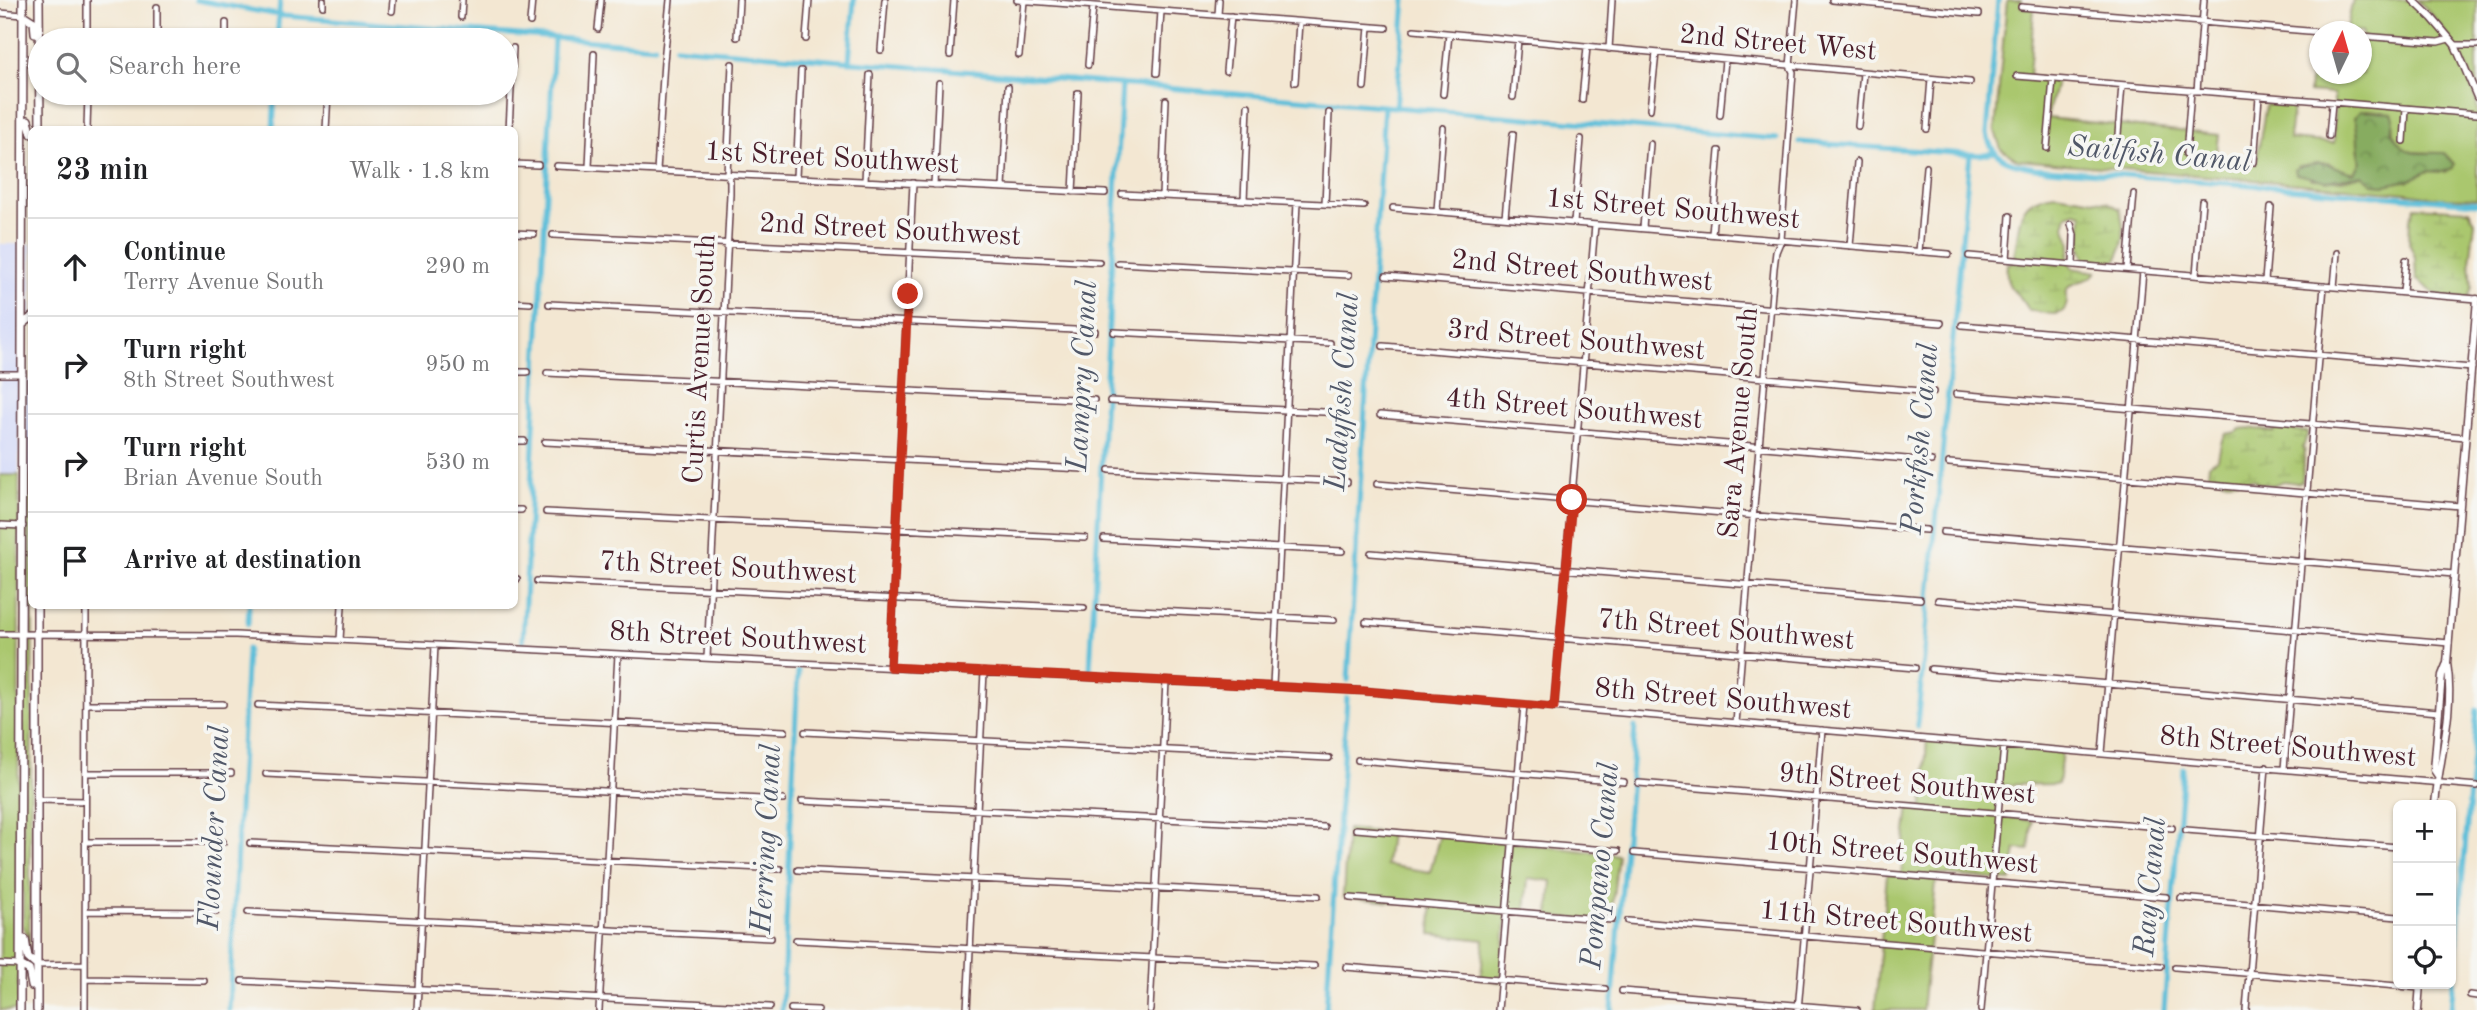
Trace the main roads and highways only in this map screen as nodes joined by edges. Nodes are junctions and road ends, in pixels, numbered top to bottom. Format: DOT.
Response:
graph roads {
  1 [pos="23,0"];
  2 [pos="39,0"];
  3 [pos="23,15"];
  4 [pos="35,28"];
  5 [pos="39,28"];
  6 [pos="23,57"];
  7 [pos="28,64"];
  8 [pos="28,64"];
  9 [pos="28,105"];
  10 [pos="28,105"];
  11 [pos="40,105"];
  12 [pos="28,126"];
  13 [pos="40,126"];
  14 [pos="28,322"];
  15 [pos="23,324"];
  16 [pos="23,374"];
  17 [pos="28,377"];
  18 [pos="37,609"];
  19 [pos="20,926"];
  20 [pos="20,965"];
  21 [pos="36,965"];
  22 [pos="37,1000"];
  23 [pos="20,1010"];
  24 [pos="37,1010"];
  1 -- 3 [label="main road"];
  2 -- 5 [label="main road"];
  3 -- 4 [label="main road"];
  3 -- 6 [label="main road"];
  6 -- 7 [label="main road"];
  6 -- 15 [label="main road"];
  8 -- 9 [label="main road"];
  10 -- 12 [label="main road"];
  11 -- 13 [label="main road"];
  14 -- 15 [label="main road"];
  15 -- 16 [label="main road"];
  16 -- 17 [label="main road"];
  16 -- 19 [label="main road"];
  18 -- 21 [label="main road"];
  19 -- 20 [label="main road"];
  19 -- 21 [label="main road"];
  20 -- 22 [label="main road"];
  20 -- 23 [label="main road"];
  21 -- 22 [label="main road"];
  22 -- 24 [label="main road"];
}
